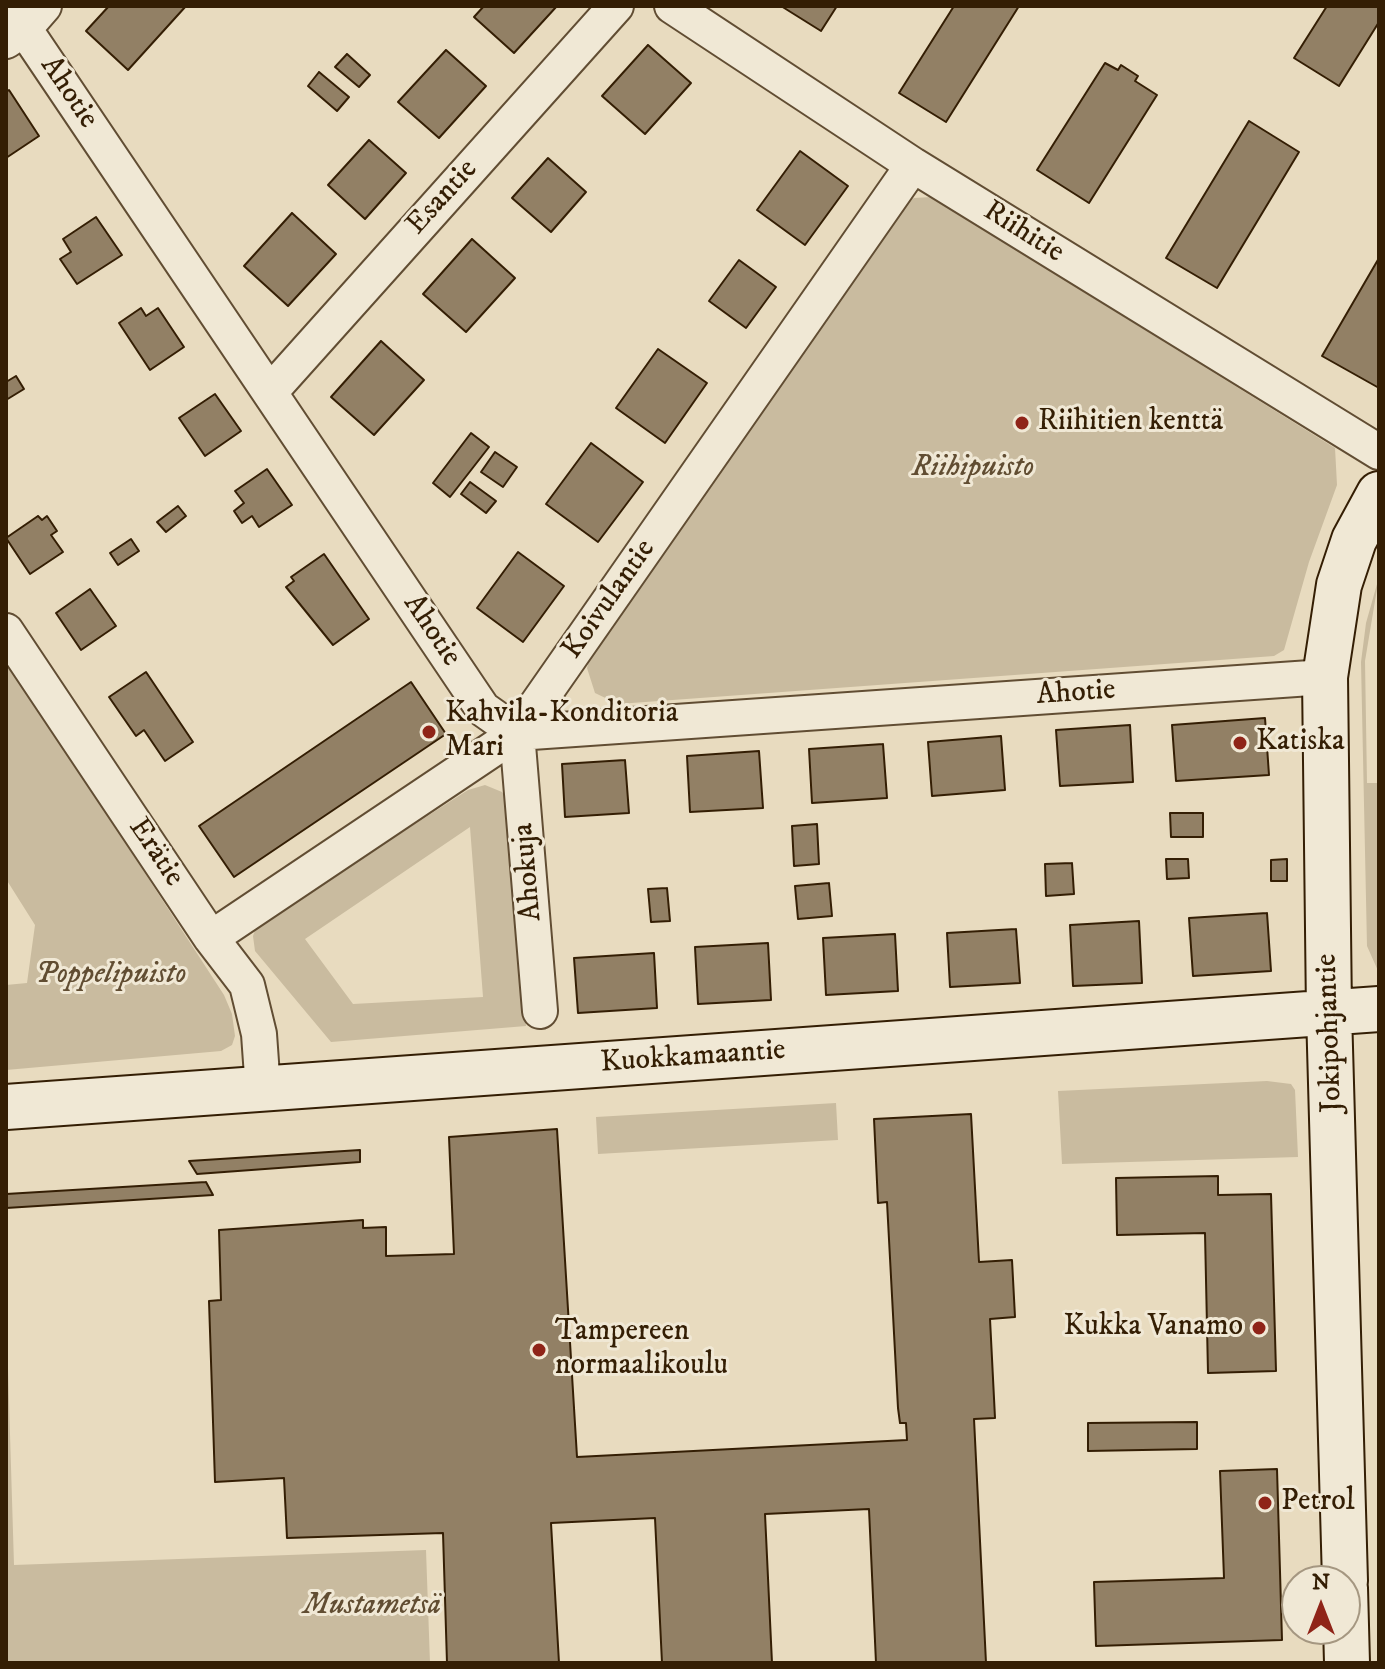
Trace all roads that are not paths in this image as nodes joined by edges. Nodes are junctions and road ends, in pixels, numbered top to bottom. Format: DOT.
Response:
graph roads {
  1 [pos="616,6"];
  2 [pos="672,6"];
  3 [pos="21,20"];
  4 [pos="913,165"];
  5 [pos="271,391"];
  6 [pos="1379,452"];
  7 [pos="1379,494"];
  8 [pos="6,631"];
  9 [pos="1325,677"];
  10 [pos="517,733"];
  11 [pos="211,938"];
  12 [pos="1379,1009"];
  13 [pos="540,1011"];
  14 [pos="1329,1012"];
  15 [pos="263,1090"];
  16 [pos="6,1107"];
  17 [pos="1345,1565"];
  1 -- 5 [label="street, Esantie"];
  2 -- 4 [label="street, Riihitie"];
  3 -- 5 [label="street, Ahotie"];
  4 -- 6 [label="street, Riihitie"];
  4 -- 10 [label="street, Koivulantie"];
  5 -- 10 [label="street, Ahotie"];
  7 -- 9 [label="main road, Jokipohjantie"];
  8 -- 11 [label="street, Erätie"];
  9 -- 10 [label="street, Ahotie"];
  9 -- 14 [label="main road, Jokipohjantie"];
  10 -- 11 [label="street, Koivulantie"];
  10 -- 13 [label="street, Ahokuja"];
  11 -- 15 [label="street, Erätie"];
  12 -- 14 [label="main road, Kuokkamaantie"];
  14 -- 15 [label="main road, Kuokkamaantie"];
  14 -- 17 [label="main road, Jokipohjantie"];
  15 -- 16 [label="main road, Kuokkamaantie"];
}
